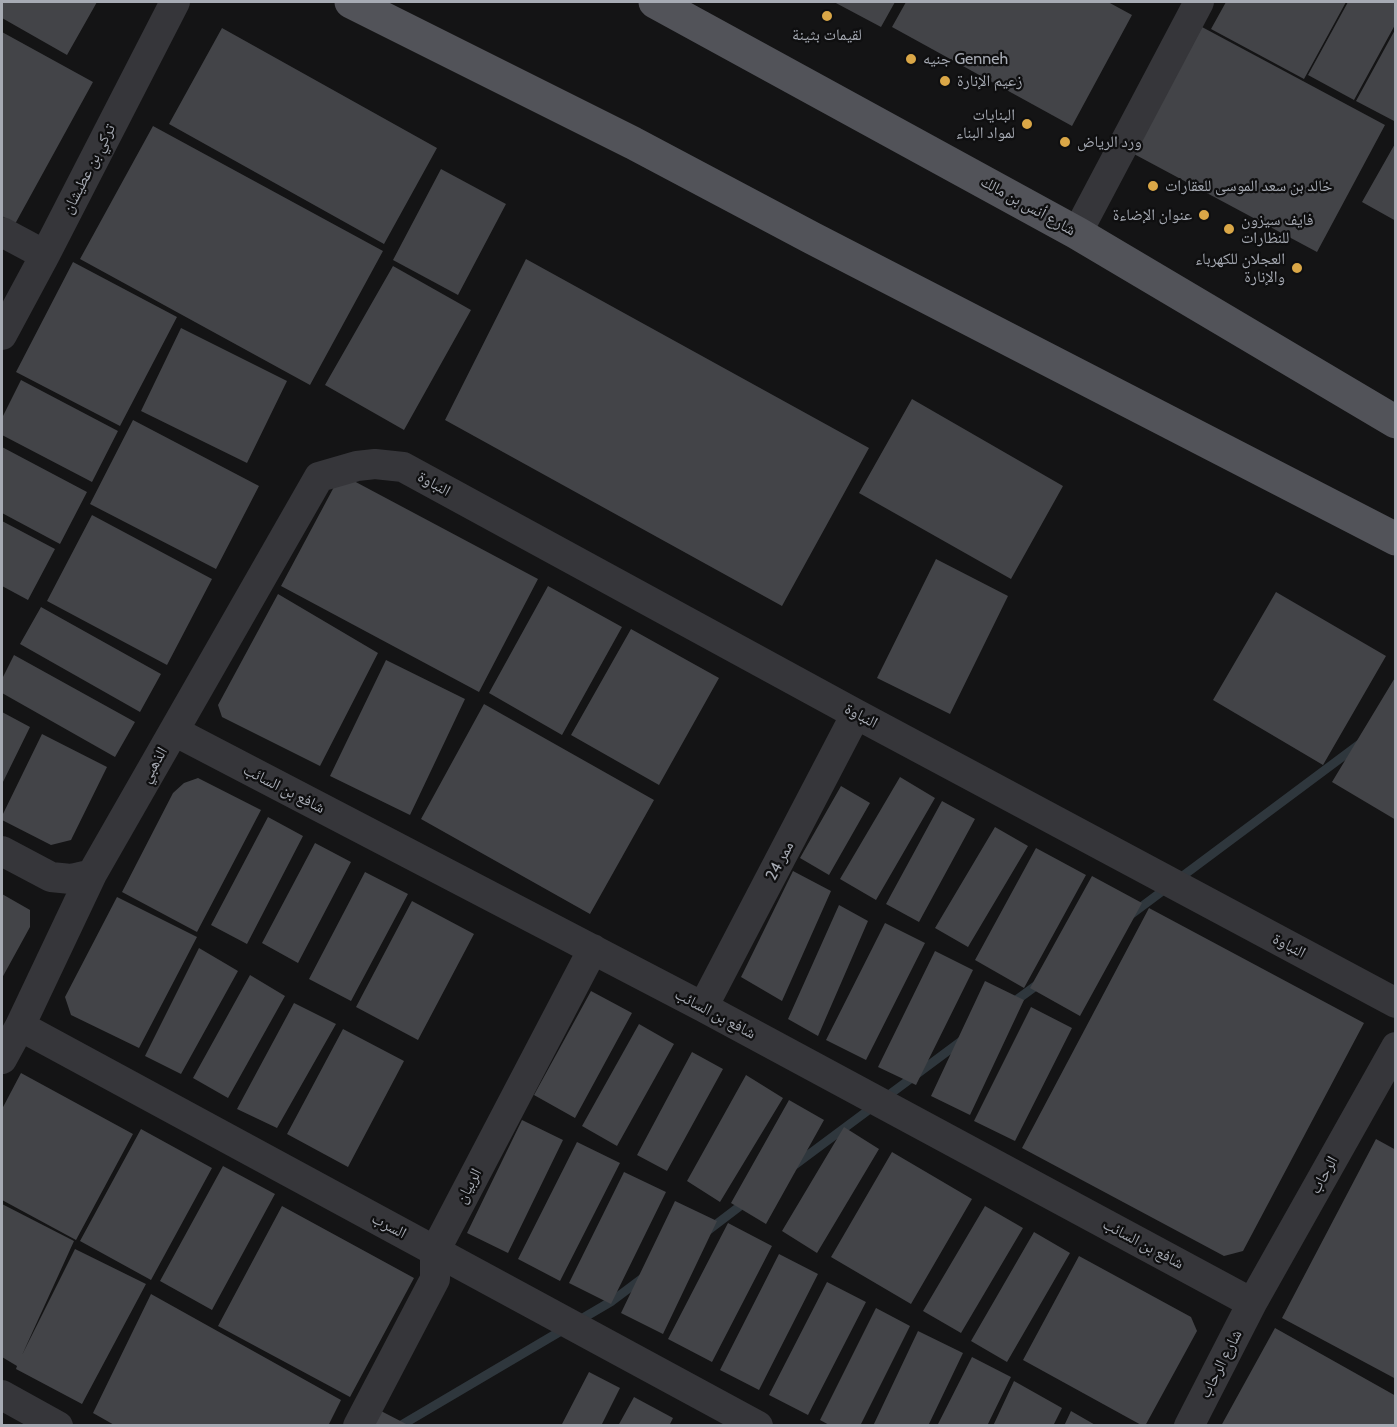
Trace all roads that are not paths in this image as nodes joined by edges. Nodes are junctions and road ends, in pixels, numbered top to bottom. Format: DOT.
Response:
graph roads {
  1 [pos="175,2"];
  2 [pos="351,2"];
  3 [pos="399,2"];
  4 [pos="1199,2"];
  5 [pos="658,4"];
  6 [pos="633,143"];
  7 [pos="2,232"];
  8 [pos="1077,233"];
  9 [pos="45,255"];
  10 [pos="2,334"];
  11 [pos="1395,422"];
  12 [pos="319,477"];
  13 [pos="1395,539"];
  14 [pos="856,714"];
  15 [pos="174,731"];
  16 [pos="2,851"];
  17 [pos="92,874"];
  18 [pos="593,949"];
  19 [pos="1395,1003"];
  20 [pos="703,1007"];
  21 [pos="20,1026"];
  22 [pos="1395,1047"];
  23 [pos="2,1059"];
  24 [pos="435,1251"];
  25 [pos="1252,1303"];
  26 [pos="2,1395"];
  27 [pos="58,1425"];
  28 [pos="358,1425"];
  29 [pos="758,1425"];
  30 [pos="1189,1425"];
  1 -- 9 [label="street, تركي بن عطيشان"];
  2 -- 6 [label="main road"];
  3 -- 6 [label="main road"];
  4 -- 8 [label="street"];
  5 -- 8 [label="main road, شارع أنس بن مالك"];
  6 -- 13 [label="main road"];
  7 -- 9 [label="street"];
  8 -- 11 [label="main road, شارع أنس بن مالك"];
  9 -- 10 [label="street, تركي بن عطيشان"];
  12 -- 14 [label="street, النباوة"];
  12 -- 15 [label="street, الذهبي"];
  14 -- 19 [label="street, النباوة"];
  14 -- 20 [label="street, ممر 24"];
  15 -- 17 [label="street, الذهبي"];
  15 -- 18 [label="street, شافع بن السائب"];
  16 -- 17 [label="street"];
  17 -- 21 [label="street, الذهبي"];
  18 -- 20 [label="street, شافع بن السائب"];
  18 -- 24 [label="street, الربيان"];
  20 -- 25 [label="street, شافع بن السائب"];
  21 -- 23 [label="street, الذهبي"];
  21 -- 24 [label="street, السرب"];
  22 -- 25 [label="street, الرحاب"];
  24 -- 28 [label="street, الربيان"];
  24 -- 29 [label="street, السرب"];
  25 -- 30 [label="street, شارع الرحاب"];
  26 -- 27 [label="street"];
}
